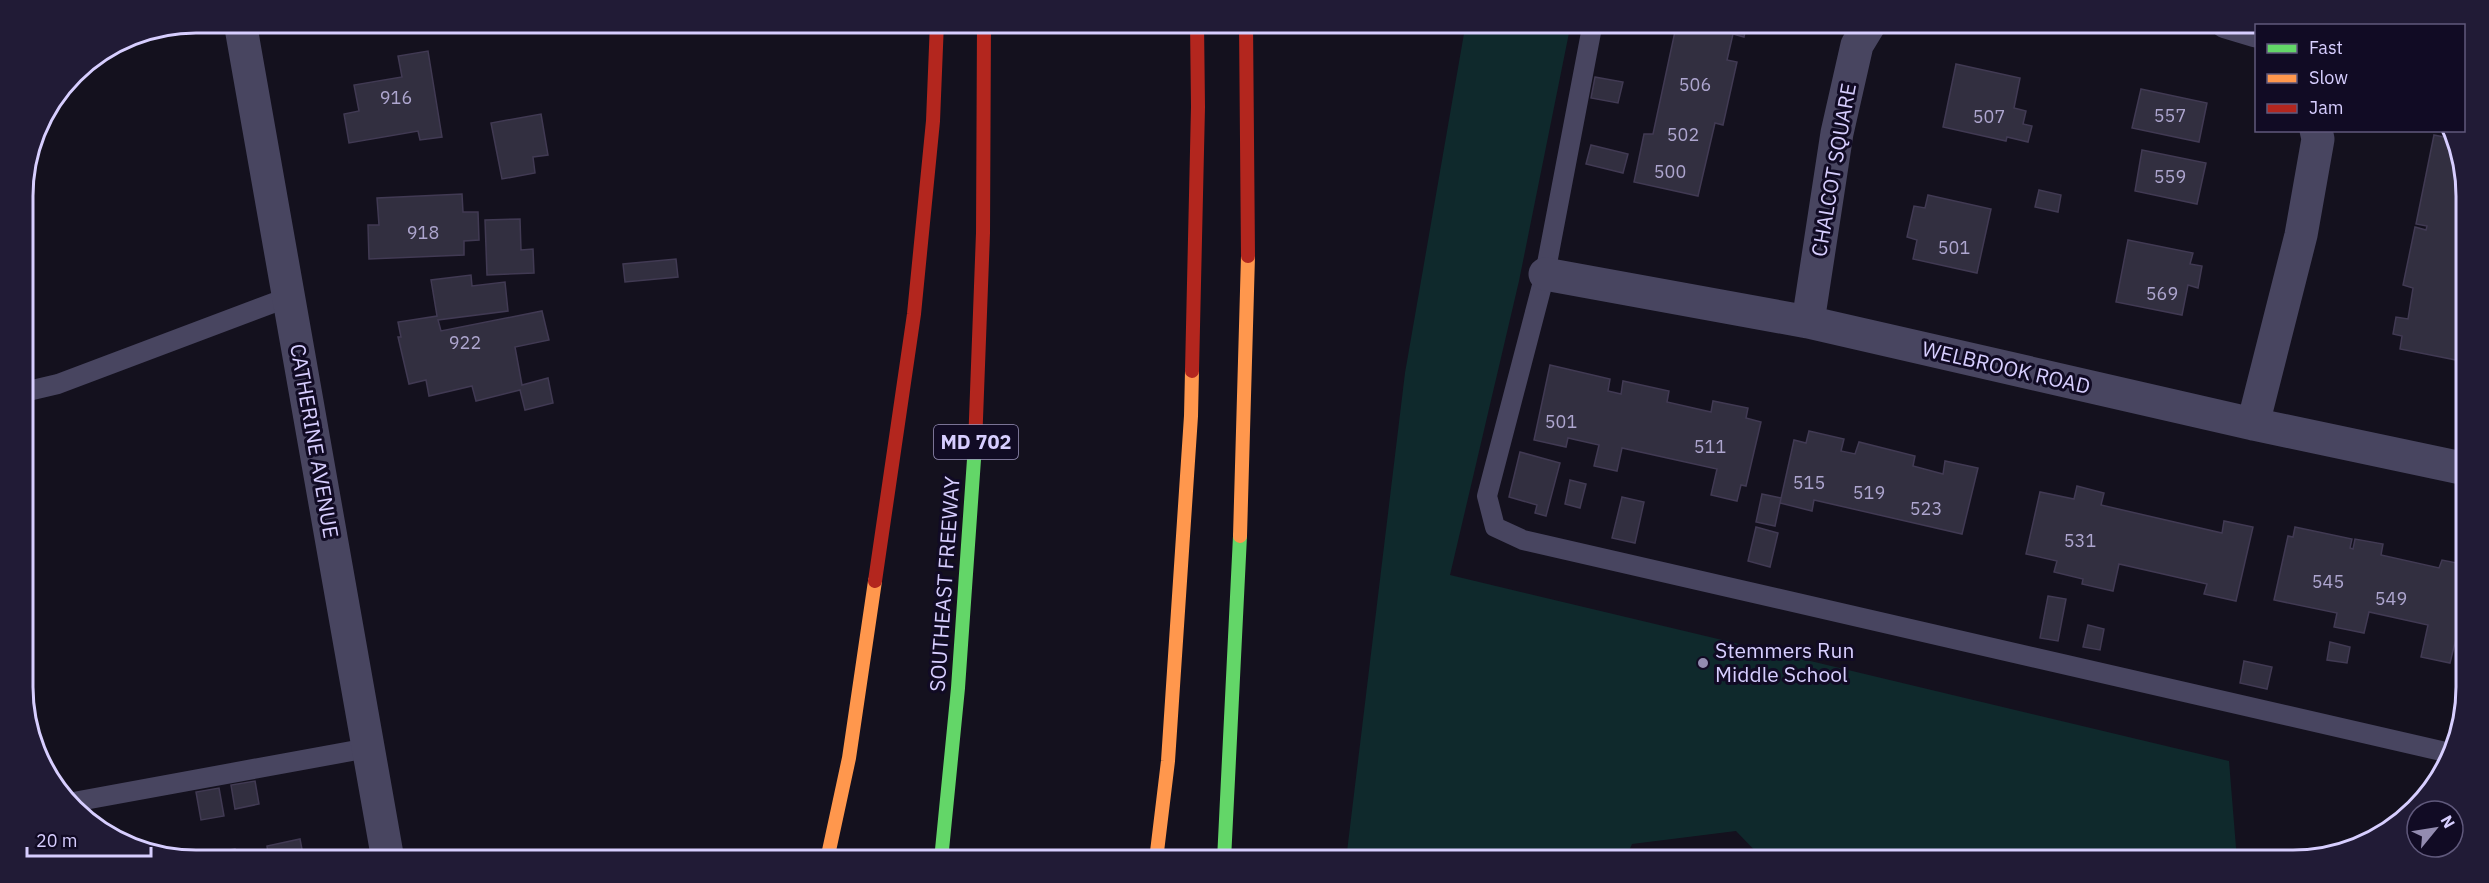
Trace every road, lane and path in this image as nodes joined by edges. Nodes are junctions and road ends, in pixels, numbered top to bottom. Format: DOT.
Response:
graph roads {
  1 [pos="242,33"];
  2 [pos="937,33"];
  3 [pos="984,33"];
  4 [pos="1197,33"];
  5 [pos="1246,33"];
  6 [pos="1591,33"];
  7 [pos="1864,33"];
  8 [pos="2316,132"];
  9 [pos="1545,274"];
  10 [pos="289,297"];
  11 [pos="1808,322"];
  12 [pos="33,390"];
  13 [pos="2253,424"];
  14 [pos="2456,467"];
  15 [pos="368,748"];
  16 [pos="2442,751"];
  17 [pos="81,801"];
  18 [pos="386,850"];
  19 [pos="829,850"];
  20 [pos="941,850"];
  21 [pos="1157,850"];
  22 [pos="1224,850"];
  1 -- 10 [label="street, CATHERINE AVENUE"];
  2 -- 19 [label="highway"];
  3 -- 20 [label="highway, SOUTHEAST FREEWAY / MD 702"];
  4 -- 21 [label="highway"];
  5 -- 22 [label="highway"];
  6 -- 9 [label="lane"];
  7 -- 11 [label="street, CHALCOT SQUARE"];
  8 -- 13 [label="street"];
  9 -- 11 [label="street, WELBROOK ROAD"];
  9 -- 16 [label="lane"];
  10 -- 12 [label="lane"];
  10 -- 15 [label="street, CATHERINE AVENUE"];
  11 -- 13 [label="street, WELBROOK ROAD"];
  13 -- 14 [label="street, WELBROOK ROAD"];
  15 -- 17 [label="lane"];
  15 -- 18 [label="street, CATHERINE AVENUE"];
}
